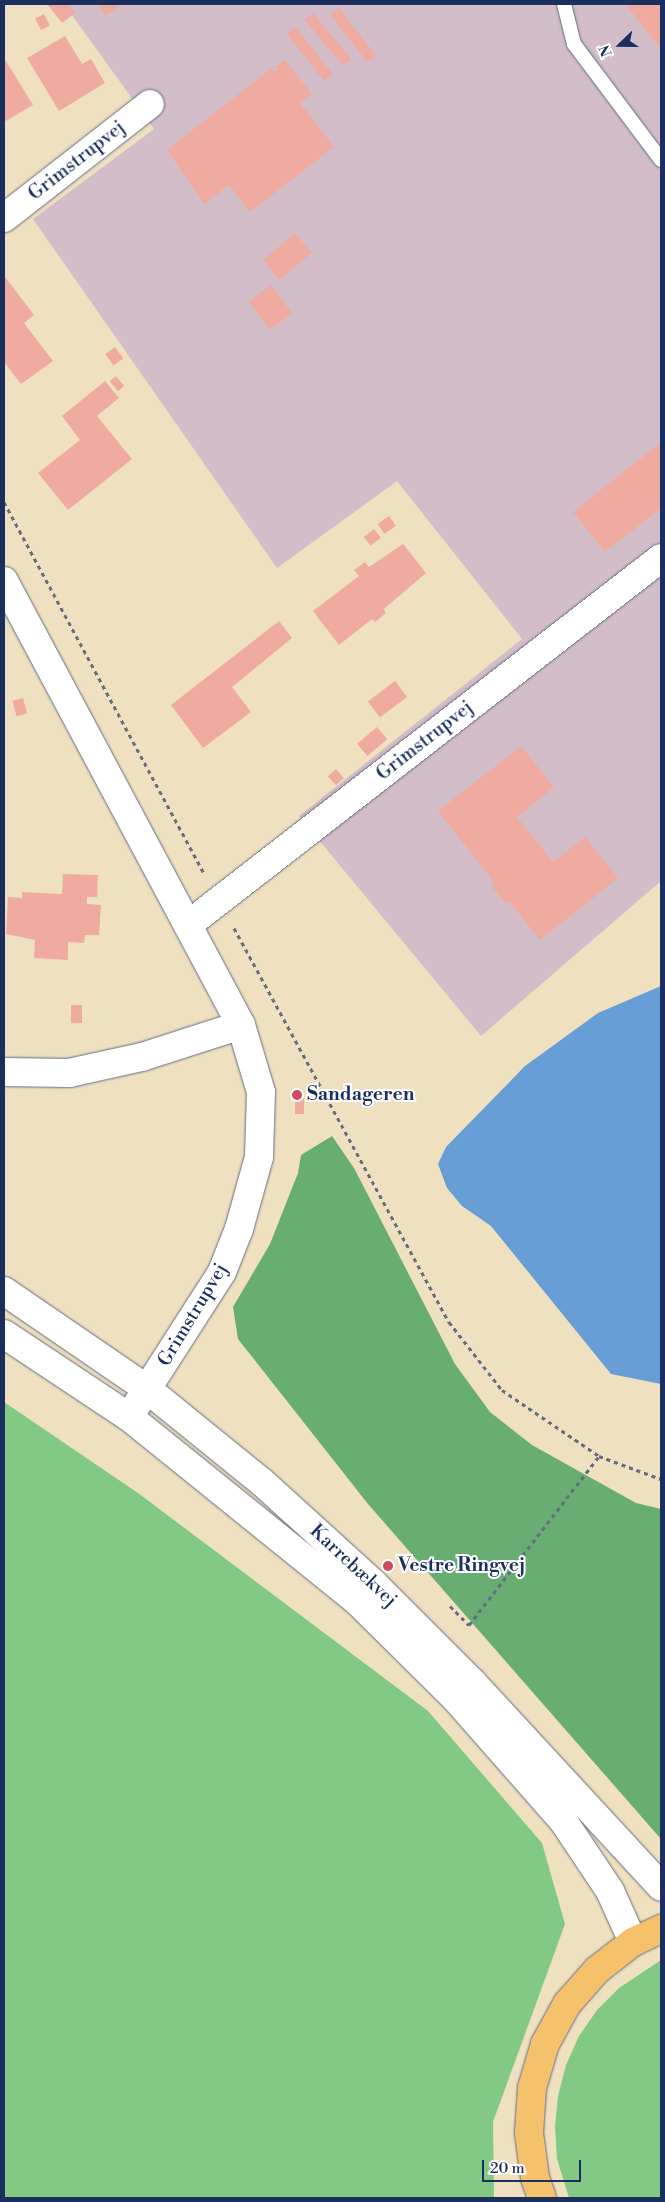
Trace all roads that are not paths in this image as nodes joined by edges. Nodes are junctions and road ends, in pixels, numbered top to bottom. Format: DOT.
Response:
graph roads {
  1 [pos="564,4"];
  2 [pos="150,104"];
  3 [pos="661,160"];
  4 [pos="4,218"];
  5 [pos="661,558"];
  6 [pos="4,581"];
  7 [pos="190,924"];
  8 [pos="241,1025"];
  9 [pos="4,1072"];
  10 [pos="4,1291"];
  11 [pos="4,1334"];
  12 [pos="147,1389"];
  13 [pos="129,1417"];
  14 [pos="661,1887"];
  15 [pos="661,1929"];
  16 [pos="633,1942"];
  17 [pos="542,2198"];
  1 -- 3 [label="lane"];
  2 -- 4 [label="street, Grimstrupvej"];
  5 -- 7 [label="street, Grimstrupvej"];
  6 -- 7 [label="street, Grimstrupvej"];
  7 -- 8 [label="street, Grimstrupvej"];
  8 -- 9 [label="street"];
  8 -- 12 [label="street, Grimstrupvej"];
  10 -- 12 [label="street, Karrebækvej"];
  11 -- 13 [label="street, Karrebækvej"];
  12 -- 13 [label="street, Grimstrupvej"];
  12 -- 14 [label="street, Karrebækvej"];
  13 -- 16 [label="street, Karrebækvej"];
  15 -- 16 [label="main road"];
  16 -- 17 [label="main road"];
}
